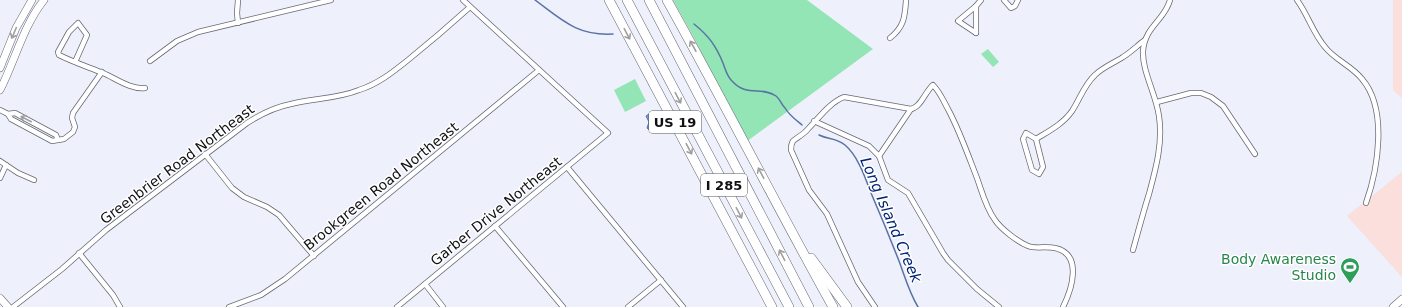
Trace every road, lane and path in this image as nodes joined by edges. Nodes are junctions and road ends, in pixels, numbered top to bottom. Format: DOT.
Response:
graph roads {
  1 [pos="32,0"];
  2 [pos="44,0"];
  3 [pos="238,0"];
  4 [pos="331,0"];
  5 [pos="463,0"];
  6 [pos="609,0"];
  7 [pos="627,0"];
  8 [pos="649,0"];
  9 [pos="667,0"];
  10 [pos="906,0"];
  11 [pos="981,0"];
  12 [pos="1004,0"];
  13 [pos="1018,0"];
  14 [pos="1170,0"];
  15 [pos="1297,0"];
  16 [pos="976,6"];
  17 [pos="470,7"];
  18 [pos="238,23"];
  19 [pos="890,38"];
  20 [pos="1145,40"];
  21 [pos="150,61"];
  22 [pos="75,62"];
  23 [pos="0,68"];
  24 [pos="539,70"];
  25 [pos="102,72"];
  26 [pos="144,88"];
  27 [pos="0,90"];
  28 [pos="1156,102"];
  29 [pos="911,109"];
  30 [pos="0,110"];
  31 [pos="814,122"];
  32 [pos="1036,139"];
  33 [pos="205,154"];
  34 [pos="1255,154"];
  35 [pos="879,156"];
  36 [pos="0,161"];
  37 [pos="6,165"];
  38 [pos="567,167"];
  39 [pos="0,178"];
  40 [pos="34,180"];
  41 [pos="1366,203"];
  42 [pos="785,220"];
  43 [pos="495,226"];
  44 [pos="1133,250"];
  45 [pos="79,253"];
  46 [pos="314,256"];
  47 [pos="661,280"];
  48 [pos="424,284"];
  49 [pos="800,289"];
  50 [pos="0,298"];
  51 [pos="1402,299"];
  52 [pos="8,307"];
  53 [pos="13,307"];
  54 [pos="120,307"];
  55 [pos="229,307"];
  56 [pos="397,307"];
  57 [pos="443,307"];
  58 [pos="563,307"];
  59 [pos="628,307"];
  60 [pos="684,307"];
  61 [pos="772,307"];
  62 [pos="789,307"];
  63 [pos="809,307"];
  64 [pos="812,307"];
  65 [pos="833,307"];
  66 [pos="847,307"];
  67 [pos="875,307"];
  68 [pos="999,307"];
  69 [pos="1063,307"];
  70 [pos="1393,307"];
  1 -- 23 [label="main road, one-way"];
  2 -- 27 [label="main road"];
  3 -- 18 [label="street"];
  4 -- 18 [label="street"];
  5 -- 17 [label="street"];
  6 -- 61 [label="highway, US 19, one-way"];
  7 -- 62 [label="highway, I 285, one-way"];
  49 -- 8 [label="highway, I 285, one-way"];
  42 -- 9 [label="highway, one-way"];
  10 -- 19 [label="street"];
  11 -- 16 [label="street"];
  12 -- 13 [label="street"];
  14 -- 20 [label="street"];
  15 -- 41 [label="street"];
  16 -- 16 [label="street"];
  17 -- 24 [label="street"];
  17 -- 33 [label="street, Greenbrier Road Northeast"];
  18 -- 21 [label="street"];
  20 -- 28 [label="street"];
  20 -- 32 [label="street"];
  22 -- 22 [label="street"];
  22 -- 25 [label="street"];
  24 -- 38 [label="street, Garber Drive Northeast"];
  24 -- 46 [label="street, Brookgreen Road Northeast"];
  25 -- 26 [label="street"];
  25 -- 30 [label="street"];
  28 -- 34 [label="street"];
  28 -- 44 [label="street"];
  29 -- 31 [label="street"];
  29 -- 35 [label="street"];
  29 -- 69 [label="street"];
  31 -- 35 [label="street"];
  31 -- 67 [label="street"];
  32 -- 32 [label="street"];
  33 -- 45 [label="street, Greenbrier Road Northeast"];
  33 -- 46 [label="street"];
  35 -- 68 [label="street"];
  36 -- 37 [label="street"];
  37 -- 39 [label="street"];
  37 -- 40 [label="street"];
  38 -- 43 [label="street, Garber Drive Northeast"];
  38 -- 47 [label="street"];
  42 -- 65 [label="highway"];
  42 -- 66 [label="highway"];
  43 -- 48 [label="street, Garber Drive Northeast"];
  43 -- 58 [label="street"];
  45 -- 53 [label="street, Greenbrier Road Northeast"];
  45 -- 54 [label="street"];
  46 -- 55 [label="street, Brookgreen Road Northeast"];
  47 -- 59 [label="street"];
  47 -- 60 [label="street"];
  48 -- 56 [label="street, Garber Drive Northeast"];
  48 -- 57 [label="street"];
  49 -- 63 [label="highway, I 285"];
  49 -- 64 [label="highway"];
  50 -- 52 [label="main road"];
  51 -- 70 [label="main road"];
}
